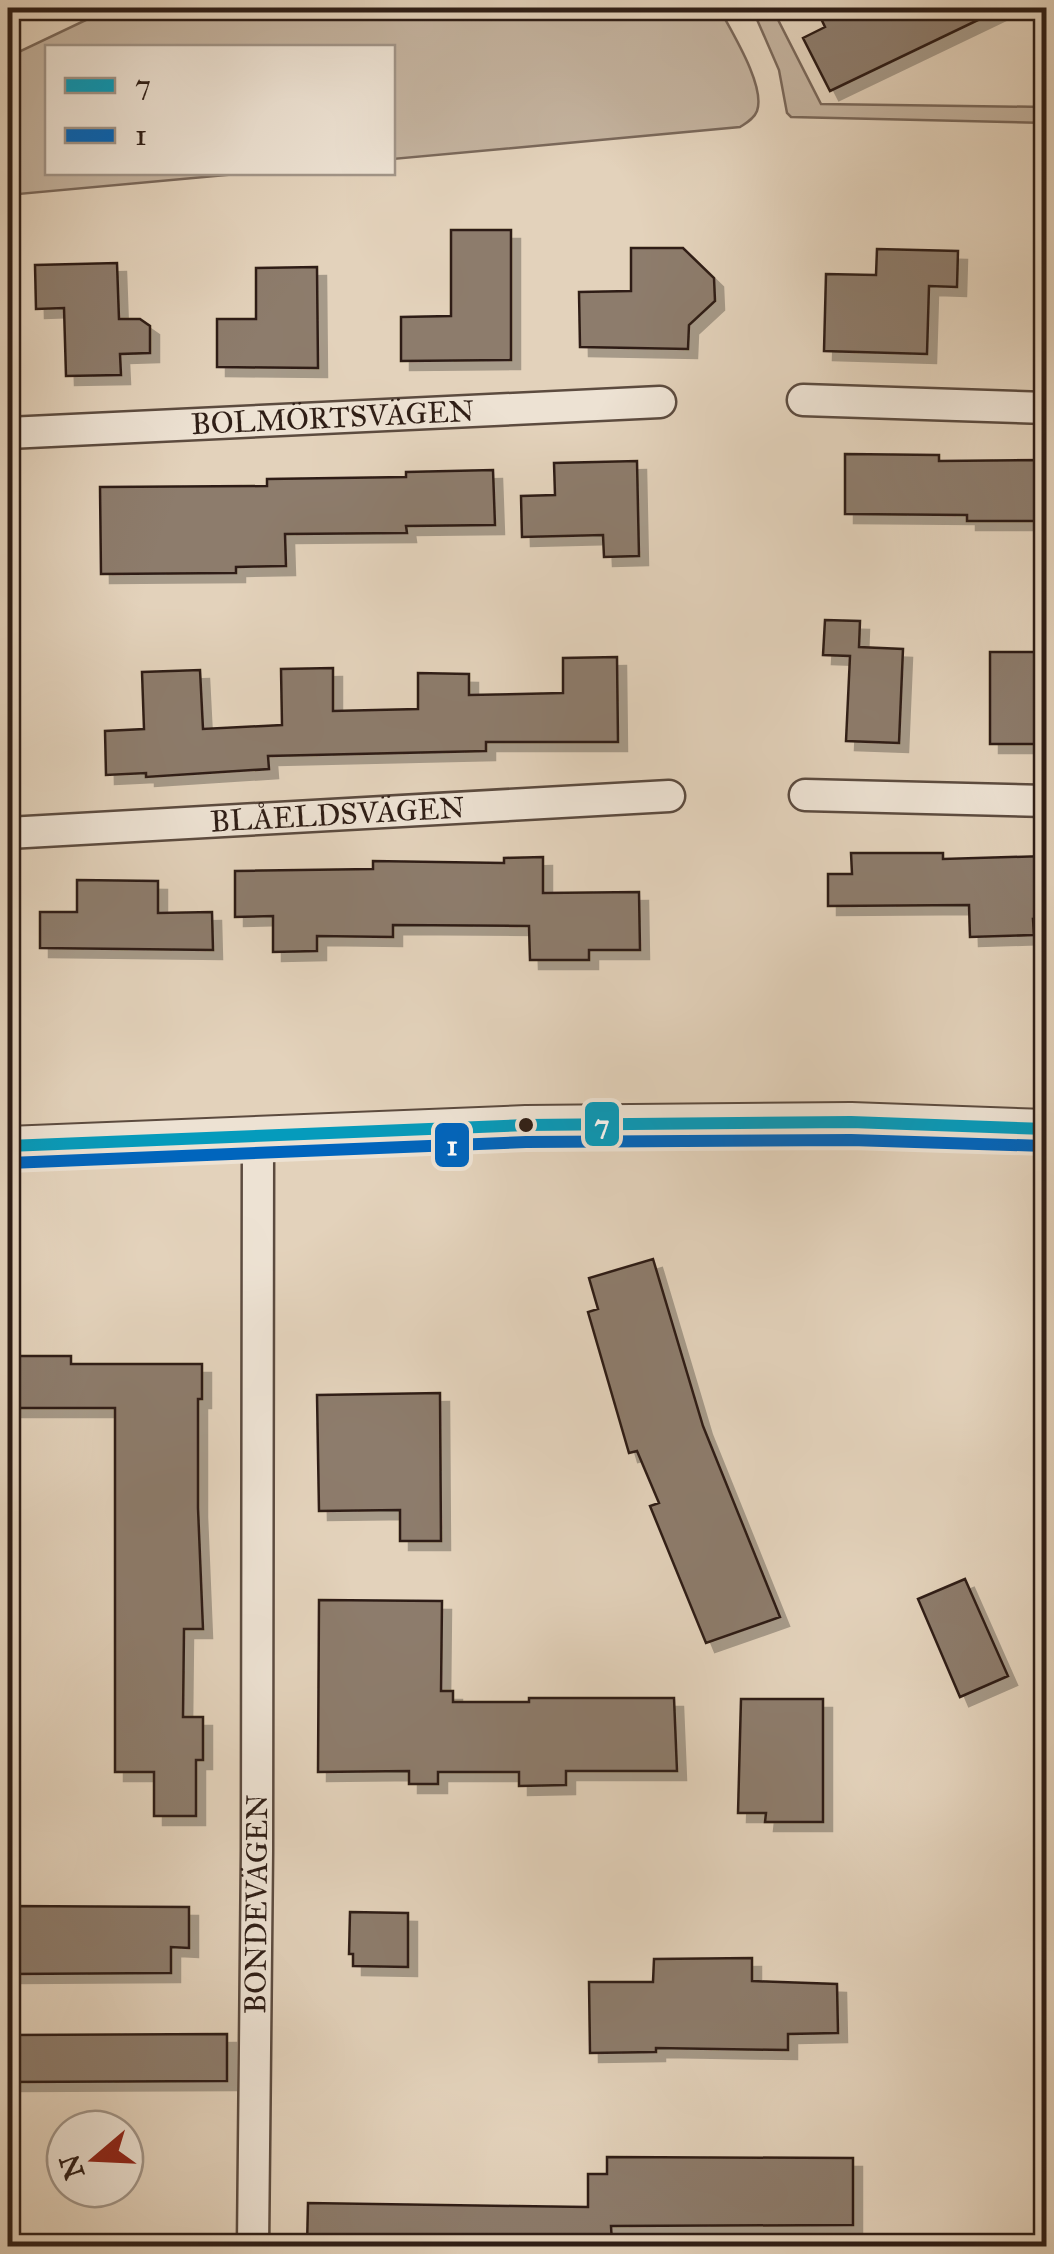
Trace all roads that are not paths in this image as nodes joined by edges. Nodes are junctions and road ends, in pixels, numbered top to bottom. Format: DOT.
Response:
graph roads {
  1 [pos="803,400"];
  2 [pos="660,402"];
  3 [pos="1046,408"];
  4 [pos="8,432"];
  5 [pos="804,795"];
  6 [pos="669,796"];
  7 [pos="1046,802"];
  8 [pos="8,834"];
  9 [pos="1046,1130"];
  10 [pos="258,1138"];
  11 [pos="8,1146"];
  12 [pos="253,2246"];
  1 -- 3 [label="street"];
  2 -- 4 [label="street, BOLMÖRTSVÄGEN"];
  5 -- 7 [label="street"];
  6 -- 8 [label="street, BLÅELDSVÄGEN"];
  9 -- 10 [label="street"];
  10 -- 11 [label="street"];
  10 -- 12 [label="street, BONDEVÄGEN"];
}
